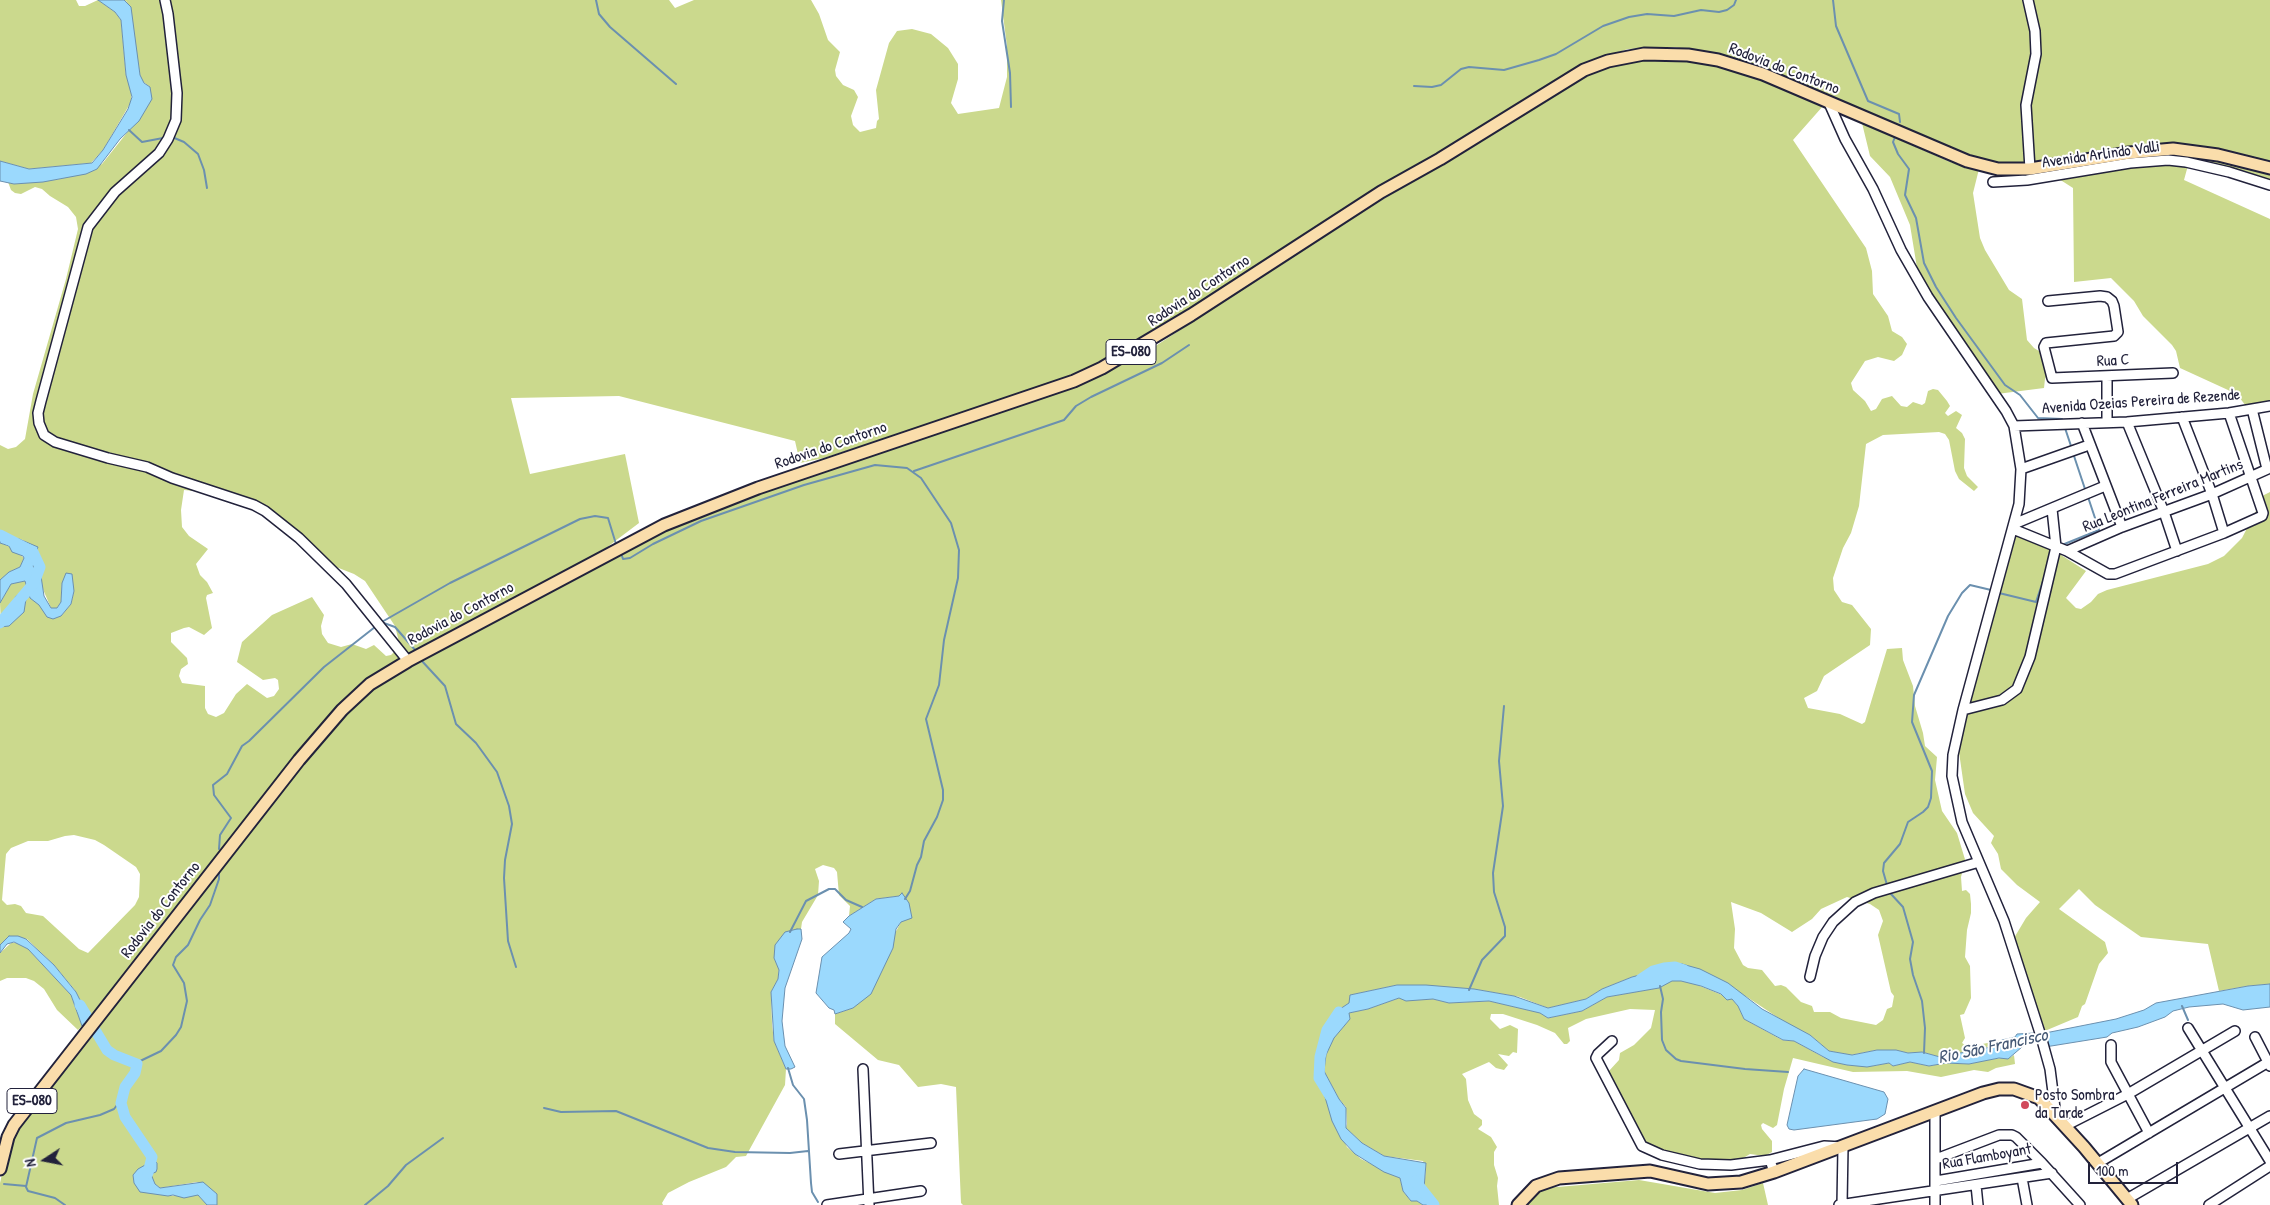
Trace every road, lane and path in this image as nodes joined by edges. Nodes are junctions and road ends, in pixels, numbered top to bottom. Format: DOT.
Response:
graph roads {
  1 [pos="165,0"];
  2 [pos="2028,0"];
  3 [pos="1829,103"];
  4 [pos="2270,168"];
  5 [pos="2030,169"];
  6 [pos="1993,182"];
  7 [pos="2270,185"];
  8 [pos="2048,300"];
  9 [pos="2173,373"];
  10 [pos="2106,377"];
  11 [pos="2270,406"];
  12 [pos="2252,409"];
  13 [pos="2229,413"];
  14 [pos="2182,417"];
  15 [pos="2082,422"];
  16 [pos="2106,422"];
  17 [pos="2128,422"];
  18 [pos="2014,426"];
  19 [pos="2090,445"];
  20 [pos="2269,468"];
  21 [pos="2021,469"];
  22 [pos="2250,476"];
  23 [pos="2105,486"];
  24 [pos="2212,494"];
  25 [pos="2052,509"];
  26 [pos="2164,512"];
  27 [pos="2013,527"];
  28 [pos="2122,527"];
  29 [pos="2224,533"];
  30 [pos="2056,547"];
  31 [pos="2067,551"];
  32 [pos="2177,551"];
  33 [pos="408,660"];
  34 [pos="1963,710"];
  35 [pos="1979,862"];
  36 [pos="1810,977"];
  37 [pos="2188,1028"];
  38 [pos="2235,1031"];
  39 [pos="2255,1037"];
  40 [pos="1612,1041"];
  41 [pos="2111,1044"];
  42 [pos="2202,1050"];
  43 [pos="2269,1063"];
  44 [pos="863,1069"];
  45 [pos="2227,1088"];
  46 [pos="2128,1094"];
  47 [pos="1935,1111"];
  48 [pos="2056,1116"];
  49 [pos="2270,1116"];
  50 [pos="2066,1126"];
  51 [pos="2250,1127"];
  52 [pos="2150,1133"];
  53 [pos="931,1143"];
  54 [pos="1844,1147"];
  55 [pos="867,1151"];
  56 [pos="840,1154"];
  57 [pos="1936,1159"];
  58 [pos="1770,1160"];
  59 [pos="2270,1161"];
  60 [pos="2042,1163"];
  61 [pos="2098,1163"];
  62 [pos="2270,1166"];
  63 [pos="0,1169"];
  64 [pos="1774,1172"];
  65 [pos="2052,1173"];
  66 [pos="2022,1178"];
  67 [pos="1936,1181"];
  68 [pos="1976,1185"];
  69 [pos="920,1191"];
  70 [pos="1936,1192"];
  71 [pos="1904,1201"];
  72 [pos="869,1202"];
  73 [pos="2130,1202"];
  74 [pos="827,1205"];
  75 [pos="1518,1205"];
  76 [pos="1841,1205"];
  77 [pos="1935,1205"];
  78 [pos="1978,1205"];
  79 [pos="2027,1205"];
  80 [pos="2080,1205"];
  81 [pos="2208,1205"];
  1 -- 33 [label="street"];
  2 -- 5 [label="street"];
  3 -- 5 [label="main road, Rodovia do Contorno / ES-080"];
  3 -- 18 [label="street"];
  3 -- 33 [label="main road, Rodovia do Contorno / ES-080"];
  4 -- 5 [label="main road, Rodovia do Contorno / ES-080"];
  6 -- 7 [label="street, Avenida Arlindo Valli"];
  8 -- 10 [label="street, Rua C"];
  9 -- 10 [label="street, Rua C"];
  10 -- 16 [label="street"];
  11 -- 12 [label="street, Avenida Ozeias Pereira de Rezende"];
  12 -- 13 [label="street, Avenida Ozeias Pereira de Rezende"];
  12 -- 20 [label="street"];
  13 -- 14 [label="street, Avenida Ozeias Pereira de Rezende"];
  13 -- 22 [label="street"];
  14 -- 17 [label="street, Avenida Ozeias Pereira de Rezende"];
  14 -- 24 [label="street"];
  15 -- 16 [label="street, Avenida Ozeias Pereira de Rezende"];
  15 -- 18 [label="street, Avenida Ozeias Pereira de Rezende"];
  15 -- 19 [label="street"];
  16 -- 17 [label="street, Avenida Ozeias Pereira de Rezende"];
  17 -- 26 [label="street"];
  18 -- 21 [label="street"];
  19 -- 21 [label="street"];
  19 -- 23 [label="street"];
  20 -- 22 [label="street, Rua Leontina Ferreira Martins"];
  21 -- 27 [label="street"];
  22 -- 24 [label="street, Rua Leontina Ferreira Martins"];
  22 -- 29 [label="street"];
  23 -- 25 [label="street"];
  23 -- 28 [label="street"];
  24 -- 26 [label="street, Rua Leontina Ferreira Martins"];
  24 -- 29 [label="street"];
  25 -- 27 [label="street"];
  25 -- 30 [label="street"];
  26 -- 28 [label="street, Rua Leontina Ferreira Martins"];
  26 -- 32 [label="street"];
  27 -- 30 [label="street"];
  27 -- 34 [label="street"];
  28 -- 31 [label="street, Rua Leontina Ferreira Martins"];
  29 -- 32 [label="street"];
  30 -- 31 [label="street"];
  30 -- 34 [label="street"];
  31 -- 32 [label="street"];
  33 -- 63 [label="main road, Rodovia do Contorno / ES-080"];
  34 -- 35 [label="street"];
  35 -- 36 [label="street"];
  35 -- 48 [label="street"];
  37 -- 42 [label="street"];
  38 -- 42 [label="street"];
  39 -- 43 [label="street"];
  40 -- 58 [label="street"];
  41 -- 46 [label="street"];
  42 -- 45 [label="street"];
  42 -- 46 [label="street"];
  43 -- 45 [label="street"];
  44 -- 55 [label="street"];
  45 -- 51 [label="street"];
  45 -- 52 [label="street"];
  46 -- 50 [label="street"];
  46 -- 52 [label="street"];
  47 -- 48 [label="main road"];
  47 -- 54 [label="main road"];
  47 -- 57 [label="street"];
  48 -- 50 [label="main road"];
  49 -- 51 [label="street"];
  50 -- 61 [label="main road"];
  51 -- 59 [label="street"];
  51 -- 73 [label="street"];
  52 -- 61 [label="street"];
  53 -- 55 [label="street"];
  54 -- 58 [label="street"];
  54 -- 64 [label="main road"];
  54 -- 76 [label="street"];
  55 -- 56 [label="street"];
  55 -- 72 [label="street"];
  57 -- 60 [label="street"];
  57 -- 67 [label="street"];
  58 -- 64 [label="street"];
  60 -- 65 [label="street"];
  60 -- 67 [label="street, Rua Flamboyant"];
  61 -- 73 [label="main road"];
  62 -- 81 [label="street"];
  64 -- 75 [label="main road"];
  65 -- 66 [label="street"];
  65 -- 80 [label="street"];
  66 -- 68 [label="street"];
  66 -- 79 [label="street"];
  67 -- 70 [label="street"];
  68 -- 70 [label="street"];
  68 -- 78 [label="street"];
  69 -- 72 [label="street"];
  70 -- 71 [label="street"];
  70 -- 77 [label="street"];
  71 -- 76 [label="street"];
  72 -- 74 [label="street"];
}
